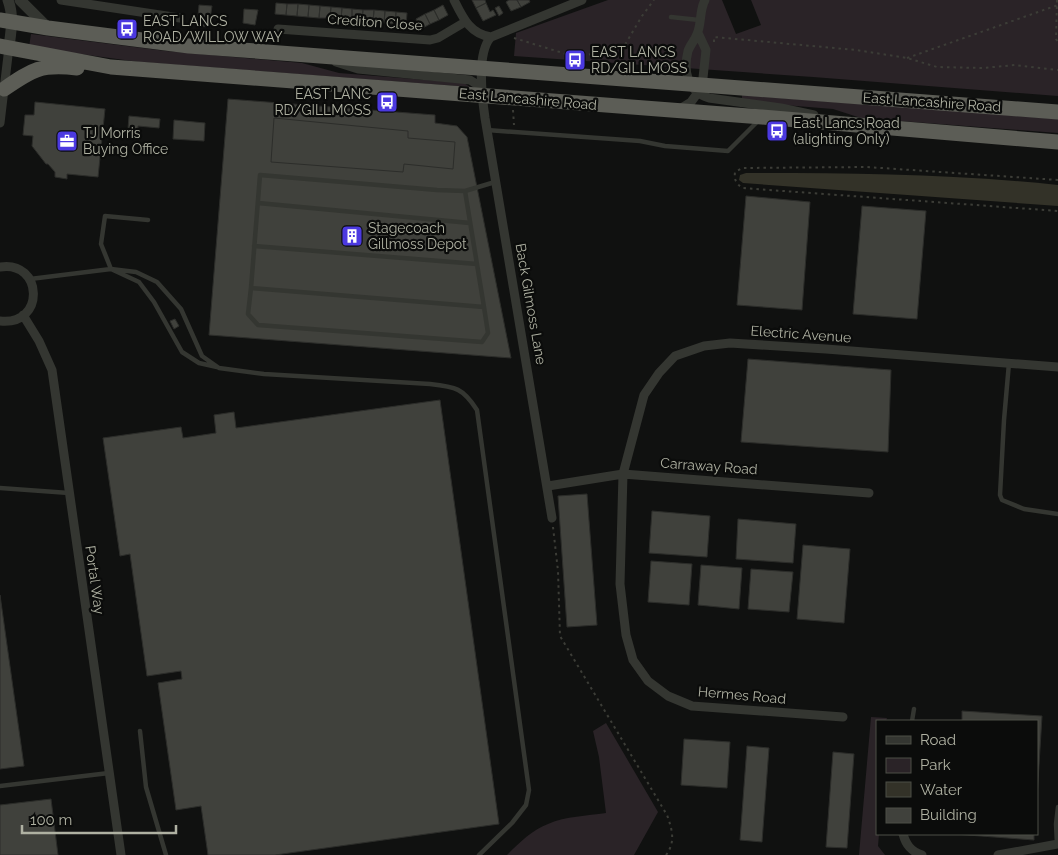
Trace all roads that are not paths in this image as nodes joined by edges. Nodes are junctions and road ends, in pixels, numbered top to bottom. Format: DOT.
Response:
graph roads {
  1 [pos="8,0"];
  2 [pos="20,0"];
  3 [pos="61,0"];
  4 [pos="454,0"];
  5 [pos="582,0"];
  6 [pos="705,0"];
  7 [pos="671,17"];
  8 [pos="180,18"];
  9 [pos="699,20"];
  10 [pos="465,22"];
  11 [pos="4,24"];
  12 [pos="48,28"];
  13 [pos="278,29"];
  14 [pos="698,33"];
  15 [pos="495,35"];
  16 [pos="5,46"];
  17 [pos="314,55"];
  18 [pos="111,67"];
  19 [pos="482,68"];
  20 [pos="697,87"];
  21 [pos="4,89"];
  22 [pos="483,96"];
  23 [pos="676,111"];
  24 [pos="1058,112"];
  25 [pos="762,117"];
  26 [pos="0,123"];
  27 [pos="861,126"];
  28 [pos="487,130"];
  29 [pos="1058,142"];
  30 [pos="495,182"];
  31 [pos="465,191"];
  32 [pos="258,202"];
  33 [pos="148,220"];
  34 [pos="470,223"];
  35 [pos="254,246"];
  36 [pos="1,264"];
  37 [pos="477,264"];
  38 [pos="111,269"];
  39 [pos="30,279"];
  40 [pos="251,288"];
  41 [pos="484,307"];
  42 [pos="23,316"];
  43 [pos="0,320"];
  44 [pos="1009,363"];
  45 [pos="1058,367"];
  46 [pos="219,368"];
  47 [pos="623,474"];
  48 [pos="548,486"];
  49 [pos="0,488"];
  50 [pos="69,493"];
  51 [pos="869,493"];
  52 [pos="1058,514"];
  53 [pos="552,518"];
  54 [pos="914,709"];
  55 [pos="843,717"];
  56 [pos="912,720"];
  57 [pos="140,730"];
  58 [pos="109,773"];
  59 [pos="0,786"];
  60 [pos="1058,807"];
  61 [pos="903,835"];
  62 [pos="1058,845"];
  63 [pos="121,855"];
  64 [pos="166,855"];
  65 [pos="479,855"];
  66 [pos="922,855"];
  67 [pos="998,855"];
  1 -- 11 [label="street"];
  2 -- 12 [label="street"];
  3 -- 8 [label="street"];
  4 -- 10 [label="street"];
  5 -- 15 [label="street"];
  6 -- 9 [label="street"];
  7 -- 9 [label="lane"];
  9 -- 14 [label="street"];
  10 -- 13 [label="street, Crediton Close"];
  10 -- 15 [label="street"];
  11 -- 12 [label="highway, East Lancashire Road"];
  11 -- 16 [label="street"];
  12 -- 17 [label="highway, East Lancashire Road"];
  14 -- 20 [label="street"];
  14 -- 20 [label="street"];
  15 -- 19 [label="street, Back Gilmoss Lane"];
  16 -- 18 [label="highway, East Lancashire Road"];
  16 -- 21 [label="street"];
  17 -- 19 [label="highway, East Lancashire Road"];
  17 -- 22 [label="street"];
  18 -- 21 [label="highway"];
  18 -- 22 [label="highway, East Lancashire Road"];
  19 -- 20 [label="highway, East Lancashire Road"];
  19 -- 22 [label="street, Back Gilmoss Lane"];
  20 -- 23 [label="street"];
  20 -- 24 [label="highway, East Lancashire Road"];
  20 -- 27 [label="street"];
  21 -- 26 [label="street"];
  22 -- 23 [label="highway, East Lancashire Road"];
  22 -- 28 [label="street, Back Gilmoss Lane"];
  23 -- 25 [label="highway, East Lancashire Road"];
  25 -- 27 [label="highway, East Lancashire Road"];
  25 -- 28 [label="lane"];
  27 -- 29 [label="highway, East Lancashire Road"];
  28 -- 30 [label="street, Back Gilmoss Lane"];
  30 -- 31 [label="lane"];
  30 -- 48 [label="street, Back Gilmoss Lane"];
  31 -- 32 [label="lane"];
  31 -- 34 [label="lane"];
  32 -- 34 [label="lane"];
  32 -- 35 [label="lane"];
  33 -- 38 [label="lane"];
  34 -- 37 [label="lane"];
  35 -- 37 [label="lane"];
  35 -- 40 [label="lane"];
  36 -- 39 [label="street"];
  37 -- 41 [label="lane"];
  38 -- 39 [label="lane"];
  38 -- 46 [label="lane"];
  38 -- 46 [label="lane"];
  39 -- 42 [label="street"];
  40 -- 41 [label="lane"];
  40 -- 41 [label="lane"];
  42 -- 43 [label="street"];
  42 -- 50 [label="street, Portal Way"];
  44 -- 45 [label="street, Electric Avenue"];
  44 -- 47 [label="street, Electric Avenue"];
  44 -- 52 [label="lane"];
  46 -- 65 [label="lane"];
  47 -- 48 [label="street, Carraway Road"];
  47 -- 51 [label="street, Carraway Road"];
  47 -- 55 [label="street, Hermes Road"];
  48 -- 53 [label="street, Back Gilmoss Lane"];
  49 -- 50 [label="lane"];
  50 -- 58 [label="street, Portal Way"];
  54 -- 56 [label="lane"];
  57 -- 64 [label="lane"];
  58 -- 59 [label="lane"];
  58 -- 63 [label="street, Portal Way"];
  60 -- 62 [label="lane"];
  61 -- 66 [label="street"];
  62 -- 67 [label="street"];
}
